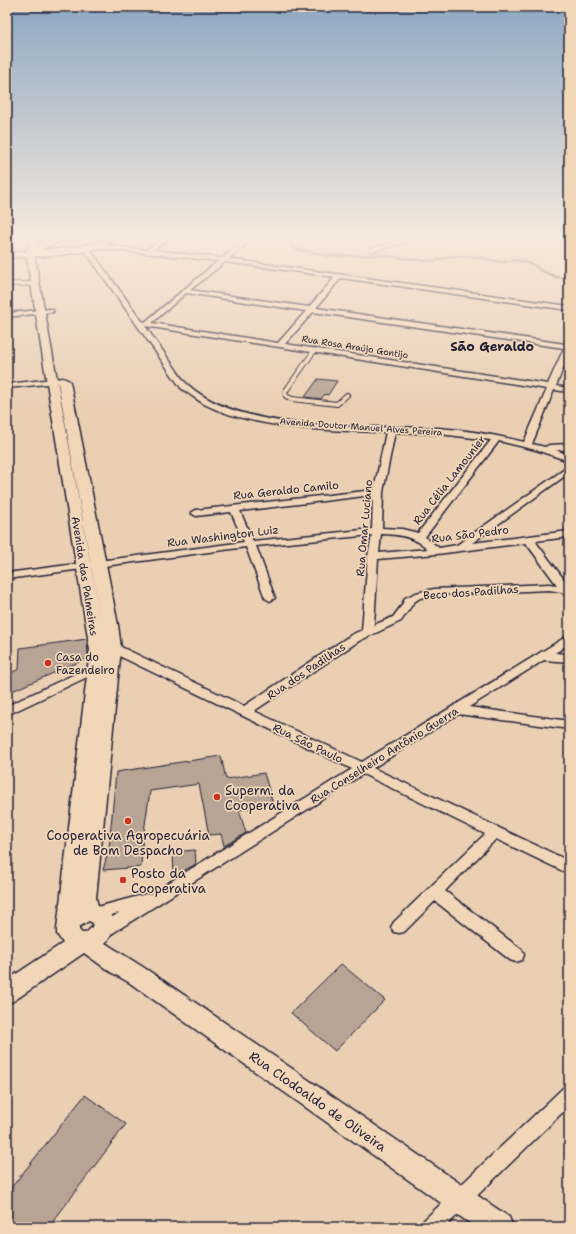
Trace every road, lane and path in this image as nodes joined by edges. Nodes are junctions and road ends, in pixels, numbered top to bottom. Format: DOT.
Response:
graph roads {
  1 [pos="39,294"];
  2 [pos="44,294"];
  3 [pos="118,294"];
  4 [pos="181,294"];
  5 [pos="201,294"];
  6 [pos="326,294"];
  7 [pos="466,294"];
  8 [pos="569,308"];
  9 [pos="312,310"];
  10 [pos="46,312"];
  11 [pos="7,316"];
  12 [pos="138,323"];
  13 [pos="147,324"];
  14 [pos="280,345"];
  15 [pos="568,346"];
  16 [pos="315,350"];
  17 [pos="58,381"];
  18 [pos="7,386"];
  19 [pos="552,388"];
  20 [pos="569,390"];
  21 [pos="347,395"];
  22 [pos="391,429"];
  23 [pos="496,439"];
  24 [pos="527,446"];
  25 [pos="569,447"];
  26 [pos="538,449"];
  27 [pos="569,458"];
  28 [pos="569,469"];
  29 [pos="378,492"];
  30 [pos="234,508"];
  31 [pos="196,513"];
  32 [pos="377,531"];
  33 [pos="569,534"];
  34 [pos="420,536"];
  35 [pos="529,540"];
  36 [pos="250,544"];
  37 [pos="459,548"];
  38 [pos="437,551"];
  39 [pos="373,556"];
  40 [pos="90,565"];
  41 [pos="7,576"];
  42 [pos="567,591"];
  43 [pos="270,598"];
  44 [pos="368,631"];
  45 [pos="569,639"];
  46 [pos="112,648"];
  47 [pos="542,656"];
  48 [pos="569,658"];
  49 [pos="96,668"];
  50 [pos="456,710"];
  51 [pos="7,711"];
  52 [pos="244,712"];
  53 [pos="569,725"];
  54 [pos="363,769"];
  55 [pos="495,832"];
  56 [pos="569,868"];
  57 [pos="435,892"];
  58 [pos="399,927"];
  59 [pos="86,929"];
  60 [pos="516,955"];
  61 [pos="7,993"];
  62 [pos="569,1094"];
  63 [pos="460,1200"];
  64 [pos="431,1227"];
  65 [pos="499,1227"];
  1 -- 10 [label="main road, Avenida das Palmeiras"];
  2 -- 10 [label="main road, Avenida das Palmeiras"];
  3 -- 12 [label="street, Avenida Doutor Manuel Alves Pereira"];
  4 -- 13 [label="street"];
  5 -- 9 [label="street"];
  6 -- 9 [label="street"];
  7 -- 8 [label="street"];
  9 -- 14 [label="street"];
  9 -- 15 [label="street"];
  10 -- 11 [label="street"];
  10 -- 17 [label="main road, Avenida das Palmeiras"];
  12 -- 13 [label="street, Rua Rosa Araújo Gontijo"];
  12 -- 22 [label="street, Avenida Doutor Manuel Alves Pereira"];
  13 -- 14 [label="street, Rua Rosa Araújo Gontijo"];
  14 -- 16 [label="street, Rua Rosa Araújo Gontijo"];
  15 -- 19 [label="street"];
  16 -- 19 [label="street, Rua Rosa Araújo Gontijo"];
  16 -- 21 [label="lane"];
  17 -- 18 [label="street"];
  17 -- 40 [label="main road, Avenida das Palmeiras"];
  19 -- 20 [label="street, Rua Rosa Araújo Gontijo"];
  19 -- 24 [label="street"];
  22 -- 23 [label="street, Avenida Doutor Manuel Alves Pereira"];
  22 -- 29 [label="street, Rua Omar Luciano"];
  23 -- 24 [label="street, Avenida Doutor Manuel Alves Pereira"];
  23 -- 34 [label="street, Rua Célia Lamounier"];
  24 -- 26 [label="street, Avenida Doutor Manuel Alves Pereira"];
  25 -- 26 [label="street"];
  26 -- 27 [label="street, Avenida Doutor Manuel Alves Pereira"];
  28 -- 37 [label="street"];
  29 -- 30 [label="street, Rua Geraldo Camilo"];
  29 -- 32 [label="street, Rua Omar Luciano"];
  30 -- 31 [label="street, Rua Geraldo Camilo"];
  30 -- 36 [label="street"];
  32 -- 34 [label="street, Rua Washington Luiz"];
  32 -- 36 [label="street, Rua Washington Luiz"];
  32 -- 39 [label="street, Rua Omar Luciano"];
  33 -- 35 [label="street, Rua São Pedro"];
  34 -- 38 [label="street, Rua Washington Luiz"];
  35 -- 37 [label="street, Rua São Pedro"];
  35 -- 42 [label="street"];
  36 -- 40 [label="street, Rua Washington Luiz"];
  36 -- 43 [label="street"];
  37 -- 38 [label="street, Rua São Pedro"];
  38 -- 39 [label="street, Rua São Pedro"];
  39 -- 44 [label="street, Rua Omar Luciano"];
  40 -- 41 [label="street, Rua Washington Luiz"];
  40 -- 46 [label="main road, Avenida das Palmeiras"];
  40 -- 49 [label="main road, Avenida das Palmeiras"];
  42 -- 44 [label="street, Beco dos Padilhas"];
  44 -- 52 [label="street, Rua dos Padilhas"];
  45 -- 47 [label="street, Rua Conselheiro Antônio Guerra"];
  46 -- 52 [label="street, Rua São Paulo"];
  46 -- 59 [label="main road, Avenida das Palmeiras"];
  47 -- 48 [label="street"];
  47 -- 50 [label="street, Rua Conselheiro Antônio Guerra"];
  49 -- 51 [label="street"];
  49 -- 59 [label="main road, Avenida das Palmeiras"];
  50 -- 53 [label="street"];
  50 -- 54 [label="street, Rua Conselheiro Antônio Guerra"];
  52 -- 54 [label="street, Rua São Paulo"];
  54 -- 55 [label="street, Rua São Paulo"];
  54 -- 59 [label="street, Rua Conselheiro Antônio Guerra"];
  55 -- 56 [label="street, Rua São Paulo"];
  55 -- 57 [label="street"];
  57 -- 58 [label="street"];
  57 -- 60 [label="street"];
  59 -- 61 [label="main road"];
  59 -- 63 [label="main road, Rua Clodoaldo de Oliveira"];
  62 -- 63 [label="street"];
  63 -- 64 [label="street"];
  63 -- 65 [label="main road, Rua Clodoaldo de Oliveira"];
}
